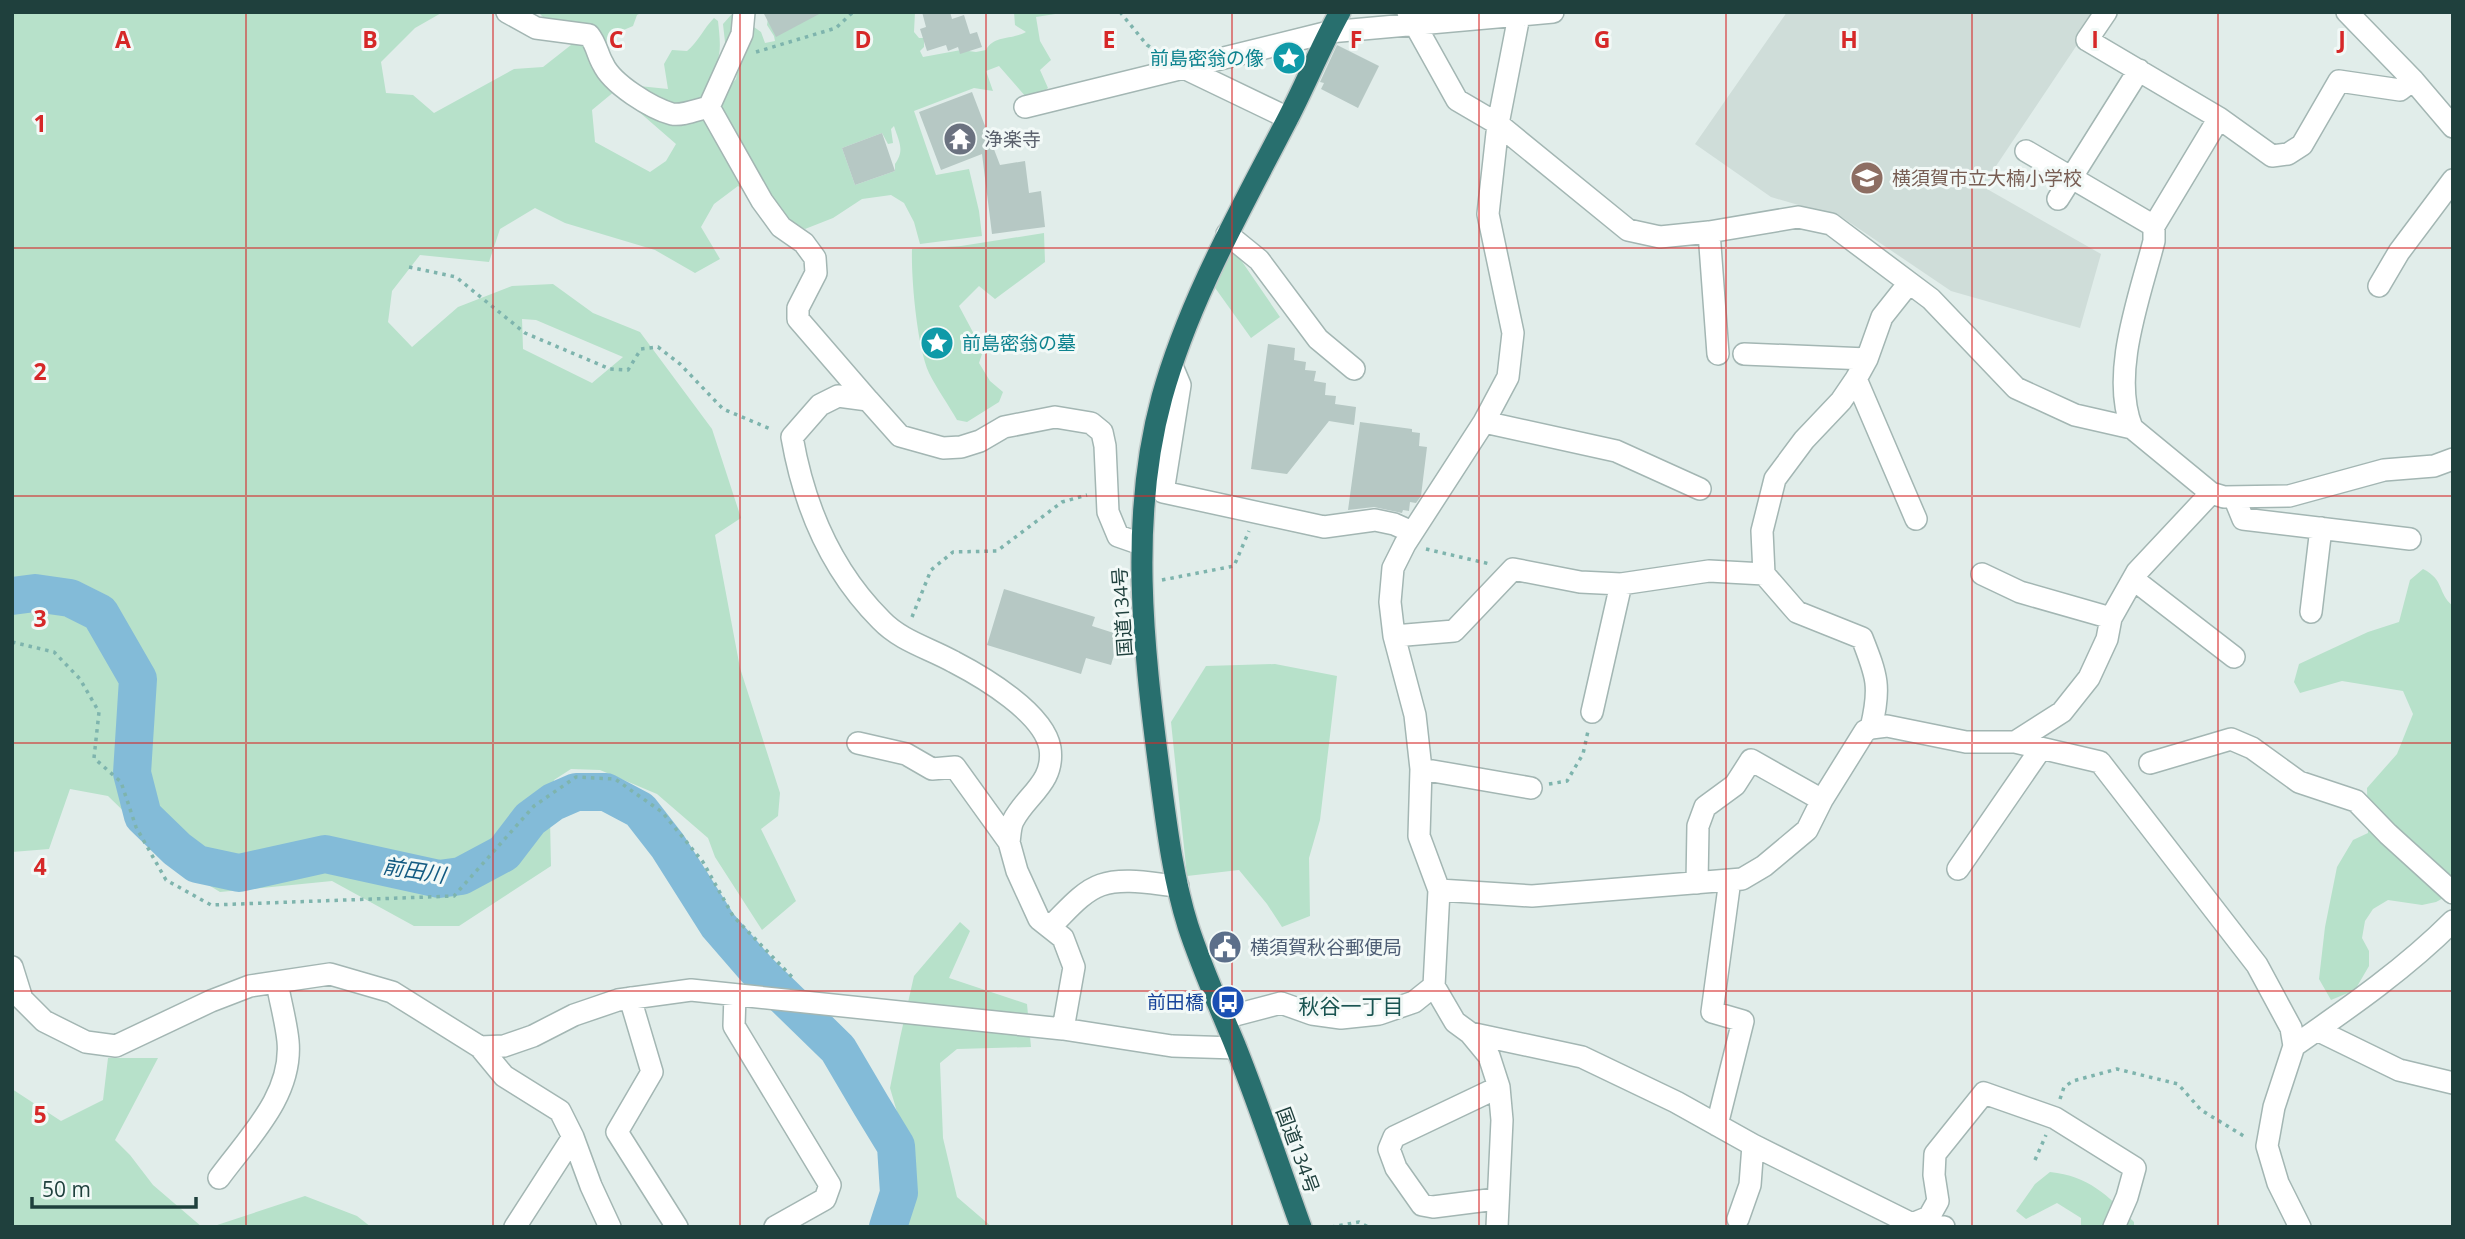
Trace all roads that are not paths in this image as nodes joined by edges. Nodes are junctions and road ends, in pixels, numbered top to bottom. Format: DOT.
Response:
graph roads {
  1 [pos="507,12"];
  2 [pos="744,12"];
  3 [pos="1340,12"];
  4 [pos="1553,12"];
  5 [pos="2106,12"];
  6 [pos="2347,12"];
  7 [pos="1519,16"];
  8 [pos="1410,17"];
  9 [pos="1329,32"];
  10 [pos="1184,68"];
  11 [pos="2139,70"];
  12 [pos="2413,80"];
  13 [pos="709,107"];
  14 [pos="1026,107"];
  15 [pos="1288,118"];
  16 [pos="2219,118"];
  17 [pos="1498,124"];
  18 [pos="2453,127"];
  19 [pos="2026,151"];
  20 [pos="2071,178"];
  21 [pos="2453,180"];
  22 [pos="2058,199"];
  23 [pos="2154,226"];
  24 [pos="1709,232"];
  25 [pos="1227,234"];
  26 [pos="1909,283"];
  27 [pos="2379,286"];
  28 [pos="1718,354"];
  29 [pos="1744,354"];
  30 [pos="1867,359"];
  31 [pos="1172,366"];
  32 [pos="1354,369"];
  33 [pos="1856,379"];
  34 [pos="869,400"];
  35 [pos="1484,422"];
  36 [pos="2132,428"];
  37 [pos="2453,459"];
  38 [pos="1700,489"];
  39 [pos="2211,493"];
  40 [pos="2234,497"];
  41 [pos="1916,519"];
  42 [pos="2321,528"];
  43 [pos="1408,538"];
  44 [pos="2410,539"];
  45 [pos="1141,544"];
  46 [pos="1764,574"];
  47 [pos="1982,575"];
  48 [pos="2133,579"];
  49 [pos="1621,584"];
  50 [pos="2311,611"];
  51 [pos="2111,618"];
  52 [pos="1394,636"];
  53 [pos="2234,657"];
  54 [pos="1592,712"];
  55 [pos="1871,728"];
  56 [pos="2015,742"];
  57 [pos="858,743"];
  58 [pos="2040,750"];
  59 [pos="2150,763"];
  60 [pos="1420,769"];
  61 [pos="1531,788"];
  62 [pos="1822,800"];
  63 [pos="1009,842"];
  64 [pos="1958,869"];
  65 [pos="1730,880"];
  66 [pos="1697,883"];
  67 [pos="1178,886"];
  68 [pos="1439,890"];
  69 [pos="2453,892"];
  70 [pos="2453,921"];
  71 [pos="1050,927"];
  72 [pos="12,967"];
  73 [pos="277,982"];
  74 [pos="1434,986"];
  75 [pos="735,995"];
  76 [pos="630,998"];
  77 [pos="1224,1018"];
  78 [pos="1063,1029"];
  79 [pos="2317,1030"];
  80 [pos="1471,1033"];
  81 [pos="2294,1046"];
  82 [pos="480,1047"];
  83 [pos="1236,1048"];
  84 [pos="2453,1083"];
  85 [pos="1499,1087"];
  86 [pos="1717,1125"];
  87 [pos="573,1137"];
  88 [pos="1753,1144"];
  89 [pos="219,1178"];
  90 [pos="1496,1199"];
  91 [pos="1738,1219"];
  92 [pos="788,1224"];
  93 [pos="1912,1224"];
  94 [pos="514,1227"];
  95 [pos="610,1227"];
  96 [pos="677,1227"];
  97 [pos="1301,1227"];
  98 [pos="1497,1227"];
  99 [pos="1944,1227"];
  100 [pos="2114,1227"];
  101 [pos="2300,1227"];
  1 -- 13 [label="street"];
  2 -- 13 [label="street"];
  3 -- 9 [label="highway, 国道134号"];
  4 -- 7 [label="street"];
  5 -- 11 [label="street"];
  6 -- 12 [label="street"];
  7 -- 8 [label="street"];
  7 -- 17 [label="street"];
  8 -- 9 [label="street"];
  8 -- 17 [label="street"];
  9 -- 10 [label="street"];
  9 -- 15 [label="highway, 国道134号"];
  10 -- 14 [label="street"];
  10 -- 15 [label="street"];
  11 -- 16 [label="street"];
  11 -- 20 [label="street"];
  12 -- 16 [label="street"];
  12 -- 18 [label="street"];
  13 -- 34 [label="street"];
  15 -- 25 [label="highway, 国道134号"];
  16 -- 23 [label="street"];
  17 -- 24 [label="street"];
  17 -- 35 [label="street"];
  19 -- 20 [label="street"];
  20 -- 22 [label="street"];
  20 -- 23 [label="street"];
  21 -- 27 [label="street"];
  23 -- 36 [label="street"];
  24 -- 26 [label="street"];
  24 -- 28 [label="street"];
  25 -- 31 [label="highway, 国道134号"];
  25 -- 32 [label="street"];
  26 -- 30 [label="street"];
  26 -- 36 [label="street"];
  29 -- 30 [label="street"];
  30 -- 33 [label="street"];
  31 -- 43 [label="street"];
  31 -- 45 [label="highway, 国道134号"];
  33 -- 41 [label="street"];
  33 -- 46 [label="street"];
  34 -- 45 [label="street"];
  34 -- 63 [label="street"];
  35 -- 38 [label="street"];
  35 -- 43 [label="street"];
  36 -- 39 [label="street"];
  37 -- 40 [label="street"];
  39 -- 40 [label="street"];
  39 -- 48 [label="street"];
  40 -- 42 [label="street"];
  42 -- 44 [label="street"];
  42 -- 50 [label="street"];
  43 -- 52 [label="street"];
  45 -- 67 [label="highway, 国道134号"];
  46 -- 49 [label="street"];
  46 -- 55 [label="street"];
  47 -- 51 [label="street"];
  48 -- 51 [label="street"];
  48 -- 53 [label="street"];
  49 -- 52 [label="street"];
  49 -- 54 [label="street"];
  51 -- 56 [label="street"];
  52 -- 60 [label="street"];
  55 -- 56 [label="street"];
  55 -- 62 [label="street"];
  56 -- 58 [label="street"];
  57 -- 63 [label="street"];
  58 -- 64 [label="street"];
  58 -- 81 [label="street"];
  59 -- 69 [label="street"];
  60 -- 61 [label="street"];
  60 -- 68 [label="street"];
  62 -- 65 [label="street"];
  62 -- 66 [label="street"];
  63 -- 71 [label="street"];
  65 -- 66 [label="street"];
  65 -- 86 [label="street"];
  66 -- 68 [label="street"];
  67 -- 71 [label="street"];
  67 -- 77 [label="highway, 国道134号"];
  68 -- 74 [label="street"];
  70 -- 79 [label="street"];
  71 -- 78 [label="street"];
  72 -- 73 [label="street"];
  73 -- 82 [label="street"];
  73 -- 89 [label="street"];
  74 -- 77 [label="street"];
  74 -- 80 [label="street"];
  75 -- 76 [label="street"];
  75 -- 78 [label="street"];
  75 -- 92 [label="street"];
  76 -- 82 [label="street"];
  76 -- 96 [label="street"];
  77 -- 83 [label="highway, 国道134号"];
  78 -- 83 [label="street"];
  79 -- 81 [label="street"];
  79 -- 84 [label="street"];
  80 -- 85 [label="street"];
  80 -- 86 [label="street"];
  81 -- 101 [label="street"];
  82 -- 87 [label="street"];
  83 -- 97 [label="highway, 国道134号"];
  85 -- 90 [label="street"];
  85 -- 90 [label="street"];
  86 -- 88 [label="street"];
  87 -- 94 [label="street"];
  87 -- 95 [label="street"];
  88 -- 91 [label="street"];
  88 -- 93 [label="street"];
  90 -- 98 [label="street"];
  93 -- 99 [label="street"];
  93 -- 100 [label="street"];
}
